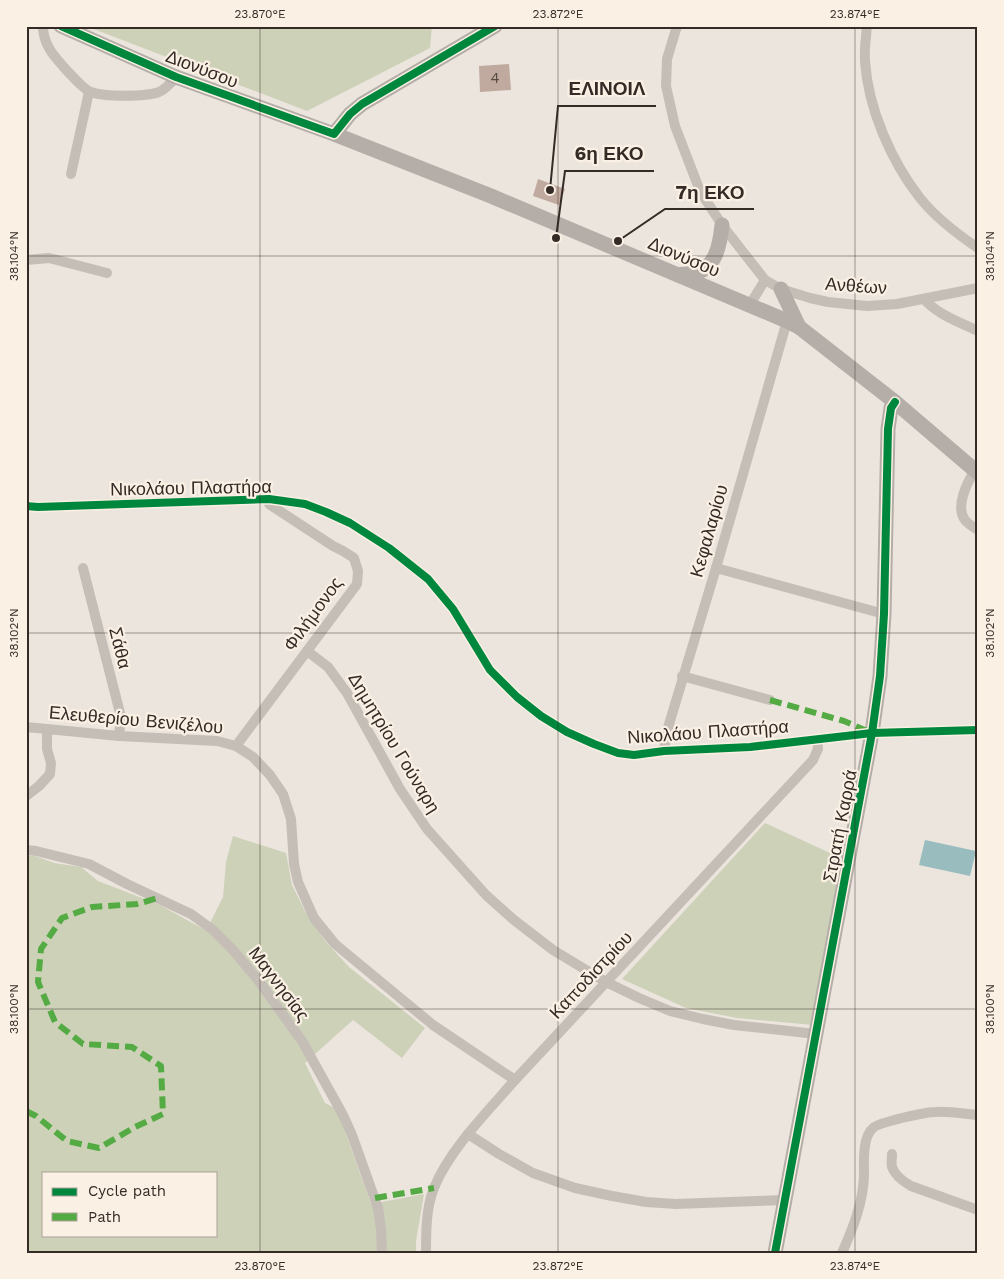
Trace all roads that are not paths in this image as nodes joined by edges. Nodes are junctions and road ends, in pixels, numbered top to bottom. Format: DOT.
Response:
graph roads {
  1 [pos="43,26"];
  2 [pos="61,26"];
  3 [pos="494,26"];
  4 [pos="677,26"];
  5 [pos="867,26"];
  6 [pos="176,77"];
  7 [pos="89,92"];
  8 [pos="334,134"];
  9 [pos="71,174"];
  10 [pos="722,225"];
  11 [pos="978,248"];
  12 [pos="26,260"];
  13 [pos="107,273"];
  14 [pos="677,275"];
  15 [pos="765,280"];
  16 [pos="978,288"];
  17 [pos="781,289"];
  18 [pos="924,299"];
  19 [pos="750,306"];
  20 [pos="793,324"];
  21 [pos="978,331"];
  22 [pos="895,402"];
  23 [pos="977,472"];
  24 [pos="269,499"];
  25 [pos="26,506"];
  26 [pos="978,530"];
  27 [pos="83,568"];
  28 [pos="716,568"];
  29 [pos="884,614"];
  30 [pos="307,651"];
  31 [pos="682,676"];
  32 [pos="770,700"];
  33 [pos="26,727"];
  34 [pos="47,729"];
  35 [pos="978,730"];
  36 [pos="872,733"];
  37 [pos="119,736"];
  38 [pos="817,740"];
  39 [pos="236,746"];
  40 [pos="664,751"];
  41 [pos="26,796"];
  42 [pos="26,850"];
  43 [pos="606,982"];
  44 [pos="816,1034"];
  45 [pos="515,1080"];
  46 [pos="978,1114"];
  47 [pos="468,1134"];
  48 [pos="892,1154"];
  49 [pos="785,1200"];
  50 [pos="978,1210"];
  51 [pos="382,1253"];
  52 [pos="426,1253"];
  53 [pos="775,1253"];
  54 [pos="842,1253"];
  1 -- 7 [label="street"];
  2 -- 6 [label="main road, Διονύσου"];
  3 -- 8 [label="main road"];
  4 -- 10 [label="street"];
  5 -- 11 [label="street"];
  6 -- 7 [label="street"];
  6 -- 8 [label="main road, Διονύσου"];
  7 -- 9 [label="street"];
  8 -- 14 [label="main road, Διονύσου"];
  10 -- 14 [label="main road"];
  10 -- 15 [label="street"];
  12 -- 13 [label="street"];
  14 -- 19 [label="main road, Διονύσου"];
  15 -- 17 [label="street, Ανθέων"];
  15 -- 19 [label="street"];
  16 -- 18 [label="street, Ανθέων"];
  17 -- 18 [label="street, Ανθέων"];
  17 -- 20 [label="main road"];
  18 -- 21 [label="street"];
  19 -- 20 [label="main road, Διονύσου"];
  20 -- 22 [label="main road, Διονύσου"];
  20 -- 28 [label="street, Κεφαλαρίου"];
  22 -- 23 [label="main road, Διονύσου"];
  22 -- 29 [label="main road, Στρατή Καρρά"];
  23 -- 26 [label="street"];
  24 -- 25 [label="street, Νικολάου Πλαστήρα"];
  24 -- 30 [label="street, Φιλήμονος"];
  24 -- 40 [label="street, Νικολάου Πλαστήρα"];
  27 -- 37 [label="street, Σάθα"];
  28 -- 29 [label="street"];
  28 -- 31 [label="street, Κεφαλαρίου"];
  29 -- 36 [label="main road, Στρατή Καρρά"];
  30 -- 39 [label="street, Φιλήμονος"];
  30 -- 43 [label="street, Δημητρίου Γούναρη"];
  31 -- 32 [label="street"];
  31 -- 40 [label="street, Κεφαλαρίου"];
  33 -- 34 [label="street, Ελευθερίου Βενιζέλου"];
  34 -- 37 [label="street, Ελευθερίου Βενιζέλου"];
  34 -- 41 [label="street"];
  35 -- 36 [label="street, Νικολάου Πλαστήρα"];
  36 -- 38 [label="street, Νικολάου Πλαστήρα"];
  36 -- 44 [label="main road, Στρατή Καρρά"];
  37 -- 39 [label="street, Ελευθερίου Βενιζέλου"];
  38 -- 40 [label="street, Νικολάου Πλαστήρα"];
  38 -- 43 [label="street, Καποδιστρίου"];
  39 -- 45 [label="street, Ελευθερίου Βενιζέλου"];
  42 -- 51 [label="street, Μαγνησίας"];
  43 -- 44 [label="street, Δημητρίου Γούναρη"];
  43 -- 45 [label="street, Καποδιστρίου"];
  44 -- 49 [label="main road, Στρατή Καρρά"];
  45 -- 47 [label="street, Καποδιστρίου"];
  46 -- 54 [label="street"];
  47 -- 49 [label="street"];
  47 -- 52 [label="street, Καποδιστρίου"];
  48 -- 50 [label="street"];
  49 -- 53 [label="main road, Στρατή Καρρά"];
}
